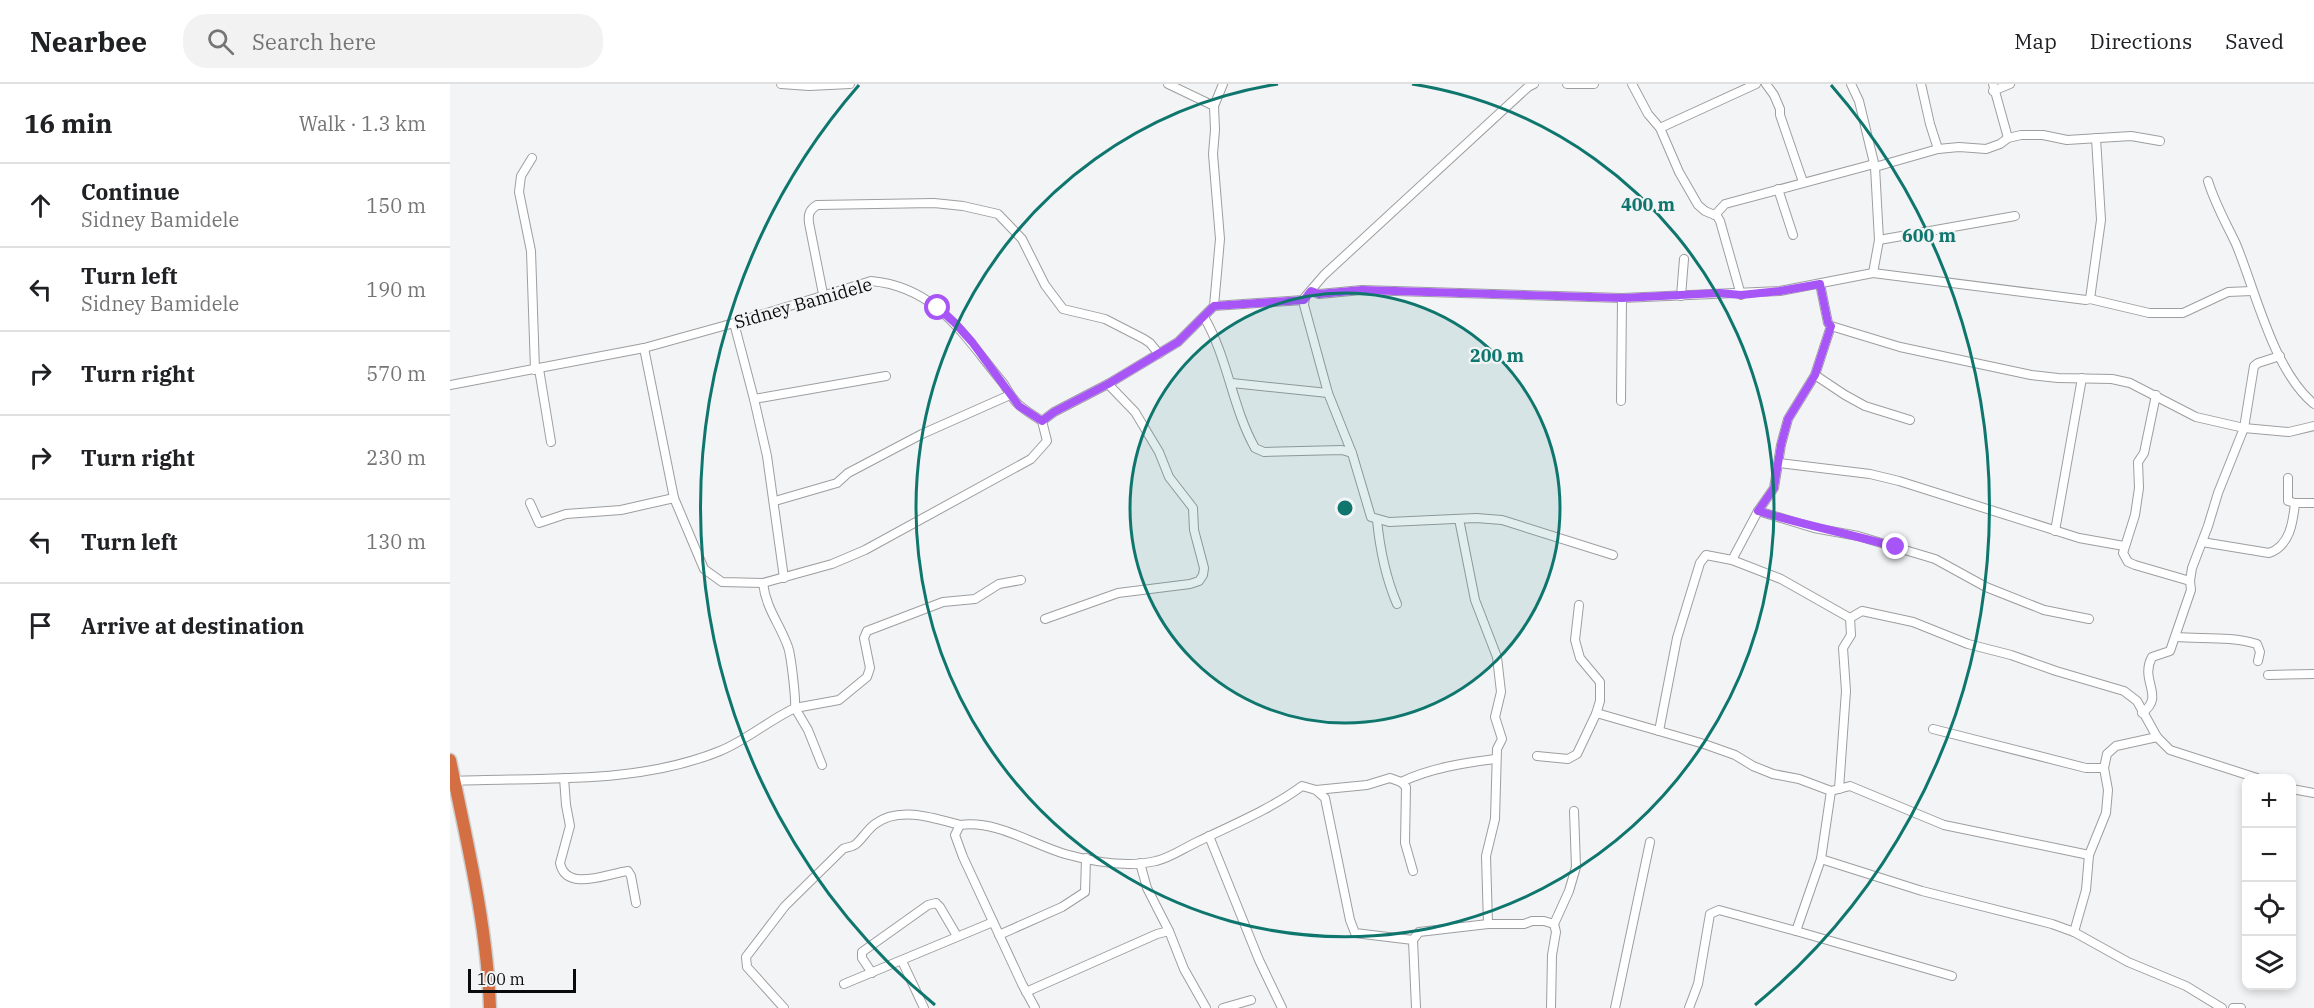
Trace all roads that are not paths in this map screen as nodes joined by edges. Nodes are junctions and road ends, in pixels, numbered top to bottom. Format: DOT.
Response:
graph roads {
  1 [pos="781,84"];
  2 [pos="850,84"];
  3 [pos="1168,84"];
  4 [pos="1223,84"];
  5 [pos="1532,84"];
  6 [pos="1567,84"];
  7 [pos="1594,84"];
  8 [pos="1632,84"];
  9 [pos="1756,84"];
  10 [pos="1766,84"];
  11 [pos="1851,84"];
  12 [pos="1921,84"];
  13 [pos="2010,84"];
  14 [pos="809,85"];
  15 [pos="1993,87"];
  16 [pos="1214,106"];
  17 [pos="1660,128"];
  18 [pos="2008,138"];
  19 [pos="2096,138"];
  20 [pos="2160,141"];
  21 [pos="1938,149"];
  22 [pos="532,158"];
  23 [pos="1875,166"];
  24 [pos="2208,181"];
  25 [pos="1803,182"];
  26 [pos="1778,189"];
  27 [pos="1715,215"];
  28 [pos="2015,216"];
  29 [pos="1793,235"];
  30 [pos="1879,240"];
  31 [pos="1684,259"];
  32 [pos="1872,273"];
  33 [pos="1820,284"];
  34 [pos="1311,291"];
  35 [pos="2252,291"];
  36 [pos="824,294"];
  37 [pos="1741,295"];
  38 [pos="1681,296"];
  39 [pos="1622,298"];
  40 [pos="2090,299"];
  41 [pos="1304,300"];
  42 [pos="1214,306"];
  43 [pos="1204,317"];
  44 [pos="734,323"];
  45 [pos="1831,326"];
  46 [pos="644,348"];
  47 [pos="1158,354"];
  48 [pos="2280,356"];
  49 [pos="537,370"];
  50 [pos="1815,375"];
  51 [pos="886,376"];
  52 [pos="2082,378"];
  53 [pos="1232,383"];
  54 [pos="1108,384"];
  55 [pos="450,385"];
  56 [pos="1328,393"];
  57 [pos="1010,395"];
  58 [pos="2156,395"];
  59 [pos="754,399"];
  60 [pos="1620,401"];
  61 [pos="2314,404"];
  62 [pos="1910,420"];
  63 [pos="1042,421"];
  64 [pos="2314,426"];
  65 [pos="2244,428"];
  66 [pos="551,442"];
  67 [pos="1348,442"];
  68 [pos="1342,450"];
  69 [pos="1352,453"];
  70 [pos="1779,463"];
  71 [pos="2288,478"];
  72 [pos="674,498"];
  73 [pos="775,501"];
  74 [pos="2314,502"];
  75 [pos="530,503"];
  76 [pos="2295,503"];
  77 [pos="1758,511"];
  78 [pos="1459,519"];
  79 [pos="1377,520"];
  80 [pos="2055,531"];
  81 [pos="2202,542"];
  82 [pos="2124,546"];
  83 [pos="1613,555"];
  84 [pos="1732,560"];
  85 [pos="784,578"];
  86 [pos="1021,579"];
  87 [pos="2190,581"];
  88 [pos="763,583"];
  89 [pos="1397,604"];
  90 [pos="1579,604"];
  91 [pos="1850,618"];
  92 [pos="1045,619"];
  93 [pos="2089,619"];
  94 [pos="2176,637"];
  95 [pos="2258,661"];
  96 [pos="2314,674"];
  97 [pos="2268,675"];
  98 [pos="795,708"];
  99 [pos="2142,713"];
  100 [pos="1596,714"];
  101 [pos="1933,729"];
  102 [pos="1659,731"];
  103 [pos="2157,737"];
  104 [pos="1537,756"];
  105 [pos="1496,759"];
  106 [pos="450,760"];
  107 [pos="822,765"];
  108 [pos="2104,768"];
  109 [pos="2245,774"];
  110 [pos="452,778"];
  111 [pos="564,778"];
  112 [pos="1401,782"];
  113 [pos="1316,790"];
  114 [pos="1835,790"];
  115 [pos="2296,790"];
  116 [pos="2314,793"];
  117 [pos="1574,811"];
  118 [pos="958,828"];
  119 [pos="1209,836"];
  120 [pos="1650,842"];
  121 [pos="2089,855"];
  122 [pos="1086,858"];
  123 [pos="1821,859"];
  124 [pos="1140,863"];
  125 [pos="1413,871"];
  126 [pos="636,903"];
  127 [pos="993,922"];
  128 [pos="1488,924"];
  129 [pos="1554,924"];
  130 [pos="1169,931"];
  131 [pos="1796,931"];
  132 [pos="2074,932"];
  133 [pos="999,934"];
  134 [pos="957,936"];
  135 [pos="1413,940"];
  136 [pos="902,961"];
  137 [pos="872,973"];
  138 [pos="1952,976"];
  139 [pos="844,984"];
  140 [pos="1026,992"];
  141 [pos="1251,1000"];
  142 [pos="490,1008"];
  143 [pos="784,1008"];
  144 [pos="924,1008"];
  145 [pos="1035,1008"];
  146 [pos="1206,1008"];
  147 [pos="1223,1008"];
  148 [pos="1282,1008"];
  149 [pos="1416,1008"];
  150 [pos="1551,1008"];
  151 [pos="1615,1008"];
  152 [pos="1689,1008"];
  153 [pos="2222,1008"];
  154 [pos="2233,1008"];
  155 [pos="2241,1008"];
  1 -- 14 [label="street"];
  2 -- 14 [label="street"];
  3 -- 16 [label="street"];
  4 -- 16 [label="street"];
  5 -- 34 [label="street"];
  6 -- 7 [label="street"];
  8 -- 17 [label="street"];
  9 -- 17 [label="street"];
  10 -- 25 [label="street"];
  11 -- 23 [label="street"];
  12 -- 21 [label="street"];
  13 -- 15 [label="street"];
  15 -- 18 [label="street"];
  16 -- 42 [label="street"];
  17 -- 27 [label="street"];
  18 -- 19 [label="street"];
  18 -- 21 [label="street"];
  19 -- 20 [label="street"];
  19 -- 40 [label="street"];
  21 -- 23 [label="street"];
  22 -- 49 [label="street"];
  23 -- 25 [label="street"];
  23 -- 30 [label="street"];
  24 -- 35 [label="street"];
  25 -- 26 [label="street"];
  26 -- 27 [label="street"];
  26 -- 29 [label="street"];
  27 -- 37 [label="street"];
  28 -- 30 [label="street"];
  30 -- 32 [label="street"];
  31 -- 38 [label="street"];
  32 -- 33 [label="street"];
  32 -- 40 [label="street"];
  33 -- 37 [label="street"];
  33 -- 45 [label="street"];
  34 -- 39 [label="street"];
  34 -- 41 [label="street"];
  35 -- 40 [label="street"];
  35 -- 48 [label="street"];
  36 -- 44 [label="street, Sidney Bamidele"];
  36 -- 47 [label="street"];
  36 -- 57 [label="street, Sidney Bamidele"];
  37 -- 38 [label="street"];
  38 -- 39 [label="street"];
  39 -- 60 [label="street"];
  41 -- 42 [label="street"];
  41 -- 56 [label="street"];
  42 -- 43 [label="street"];
  43 -- 47 [label="street"];
  43 -- 53 [label="street"];
  44 -- 46 [label="street, Sidney Bamidele"];
  44 -- 59 [label="street"];
  45 -- 50 [label="street"];
  45 -- 52 [label="street"];
  46 -- 49 [label="street, Sidney Bamidele"];
  46 -- 72 [label="street"];
  47 -- 54 [label="street"];
  48 -- 61 [label="street"];
  48 -- 65 [label="street"];
  49 -- 55 [label="street, Sidney Bamidele"];
  49 -- 66 [label="street"];
  50 -- 62 [label="street"];
  50 -- 70 [label="street"];
  51 -- 59 [label="street"];
  52 -- 58 [label="street"];
  52 -- 80 [label="street"];
  53 -- 56 [label="street"];
  53 -- 68 [label="street"];
  54 -- 63 [label="street"];
  54 -- 92 [label="street"];
  56 -- 67 [label="street"];
  57 -- 63 [label="street, Sidney Bamidele"];
  57 -- 73 [label="street"];
  58 -- 65 [label="street"];
  58 -- 82 [label="street"];
  59 -- 73 [label="street"];
  63 -- 85 [label="street"];
  64 -- 65 [label="street"];
  65 -- 81 [label="street"];
  67 -- 68 [label="street"];
  67 -- 69 [label="street"];
  68 -- 69 [label="street"];
  69 -- 79 [label="street"];
  70 -- 77 [label="street"];
  70 -- 80 [label="street"];
  71 -- 76 [label="street"];
  72 -- 75 [label="street"];
  72 -- 88 [label="street"];
  73 -- 85 [label="street"];
  74 -- 76 [label="street"];
  76 -- 81 [label="street"];
  77 -- 84 [label="street"];
  77 -- 93 [label="street"];
  78 -- 79 [label="street"];
  78 -- 83 [label="street"];
  78 -- 105 [label="street"];
  79 -- 89 [label="street"];
  80 -- 82 [label="street"];
  81 -- 87 [label="street"];
  82 -- 87 [label="street"];
  84 -- 91 [label="street"];
  84 -- 102 [label="street"];
  85 -- 88 [label="street"];
  86 -- 98 [label="street"];
  87 -- 94 [label="street"];
  88 -- 98 [label="street"];
  90 -- 100 [label="street"];
  91 -- 99 [label="street"];
  91 -- 114 [label="street"];
  94 -- 95 [label="street"];
  94 -- 99 [label="street"];
  96 -- 97 [label="street"];
  98 -- 107 [label="street"];
  98 -- 111 [label="street"];
  99 -- 103 [label="street"];
  100 -- 102 [label="street"];
  100 -- 104 [label="street"];
  101 -- 108 [label="street"];
  102 -- 114 [label="street"];
  103 -- 108 [label="street"];
  103 -- 109 [label="street"];
  105 -- 112 [label="street"];
  105 -- 128 [label="street"];
  106 -- 110 [label="highway"];
  108 -- 121 [label="street"];
  110 -- 111 [label="street"];
  110 -- 142 [label="highway"];
  111 -- 126 [label="street"];
  112 -- 113 [label="street"];
  112 -- 125 [label="street"];
  113 -- 119 [label="street"];
  113 -- 135 [label="street"];
  114 -- 121 [label="street"];
  114 -- 123 [label="street"];
  115 -- 116 [label="street"];
  117 -- 129 [label="street"];
  118 -- 122 [label="street"];
  118 -- 127 [label="street"];
  118 -- 143 [label="street"];
  119 -- 124 [label="street"];
  119 -- 148 [label="street"];
  120 -- 151 [label="street"];
  121 -- 132 [label="street"];
  122 -- 124 [label="street"];
  122 -- 133 [label="street"];
  123 -- 131 [label="street"];
  123 -- 132 [label="street"];
  124 -- 130 [label="street"];
  127 -- 133 [label="street"];
  127 -- 134 [label="street"];
  128 -- 129 [label="street"];
  128 -- 135 [label="street"];
  129 -- 150 [label="street"];
  130 -- 140 [label="street"];
  130 -- 146 [label="street"];
  131 -- 138 [label="street"];
  131 -- 152 [label="street"];
  132 -- 153 [label="street"];
  133 -- 140 [label="street"];
  134 -- 136 [label="street"];
  134 -- 137 [label="street"];
  135 -- 149 [label="street"];
  136 -- 137 [label="street"];
  136 -- 144 [label="street"];
  137 -- 139 [label="street"];
  140 -- 145 [label="street"];
  141 -- 147 [label="street"];
  154 -- 155 [label="street"];
}
